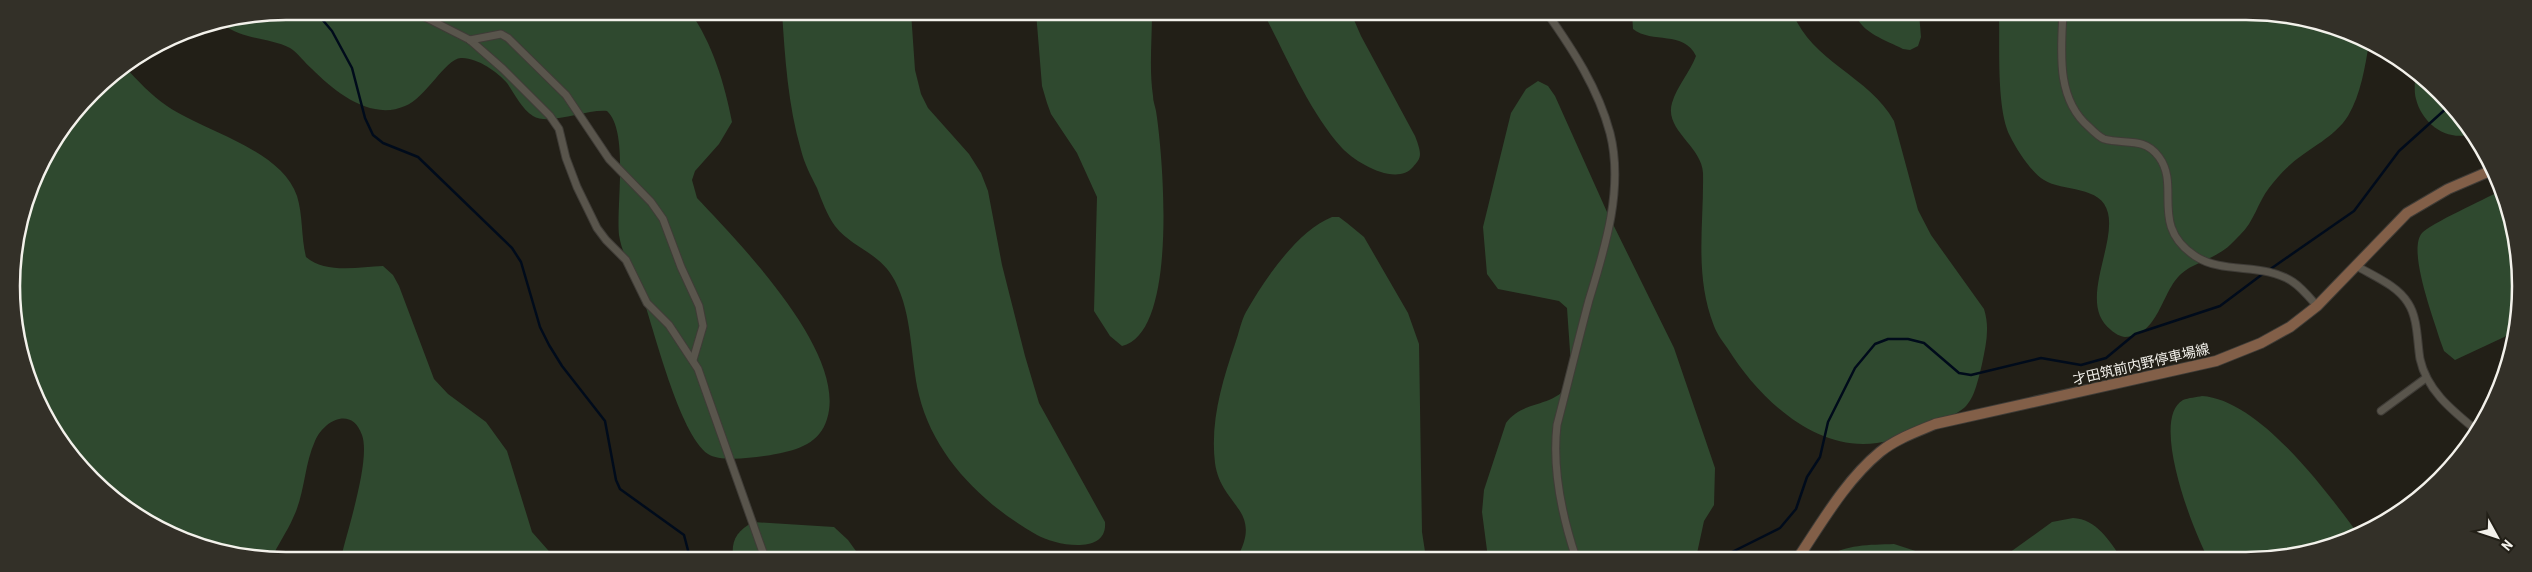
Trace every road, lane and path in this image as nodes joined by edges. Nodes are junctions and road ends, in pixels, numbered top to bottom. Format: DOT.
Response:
graph roads {
  1 [pos="431,20"];
  2 [pos="1552,20"];
  3 [pos="2063,20"];
  4 [pos="470,40"];
  5 [pos="2487,172"];
  6 [pos="2355,265"];
  7 [pos="2317,306"];
  8 [pos="693,360"];
  9 [pos="2426,378"];
  10 [pos="2381,411"];
  11 [pos="2472,426"];
  12 [pos="763,552"];
  13 [pos="1575,552"];
  14 [pos="1802,552"];
  1 -- 4 [label="street"];
  2 -- 13 [label="street"];
  3 -- 7 [label="street"];
  4 -- 8 [label="street"];
  4 -- 8 [label="street"];
  5 -- 6 [label="main road, 才田筑前内野停車場線"];
  6 -- 7 [label="main road, 才田筑前内野停車場線"];
  6 -- 9 [label="street"];
  7 -- 14 [label="main road, 才田筑前内野停車場線"];
  8 -- 12 [label="street"];
  9 -- 10 [label="street"];
  9 -- 11 [label="street"];
}
